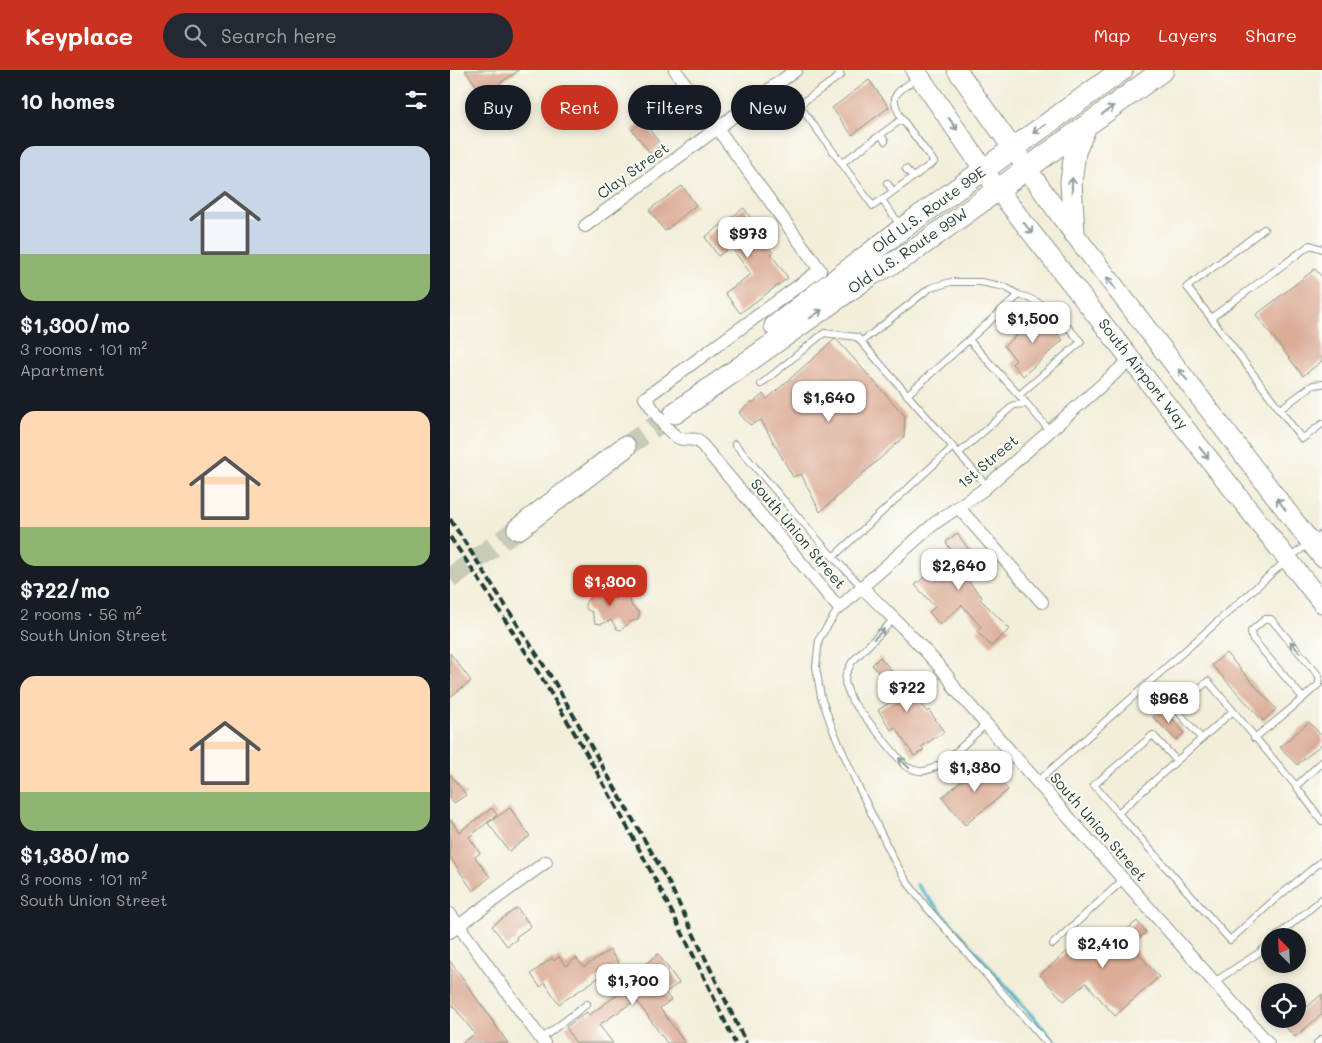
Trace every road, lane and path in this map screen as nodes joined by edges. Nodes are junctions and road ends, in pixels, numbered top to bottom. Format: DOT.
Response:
graph roads {
  1 [pos="675,70"];
  2 [pos="796,70"];
  3 [pos="837,70"];
  4 [pos="957,70"];
  5 [pos="1120,70"];
  6 [pos="1163,70"];
  7 [pos="917,73"];
  8 [pos="686,85"];
  9 [pos="902,119"];
  10 [pos="721,125"];
  11 [pos="1087,125"];
  12 [pos="714,130"];
  13 [pos="718,130"];
  14 [pos="881,135"];
  15 [pos="886,141"];
  16 [pos="862,148"];
  17 [pos="1012,149"];
  18 [pos="866,155"];
  19 [pos="842,163"];
  20 [pos="906,169"];
  21 [pos="984,169"];
  22 [pos="1026,169"];
  23 [pos="913,177"];
  24 [pos="887,183"];
  25 [pos="998,190"];
  26 [pos="893,191"];
  27 [pos="882,200"];
  28 [pos="585,226"];
  29 [pos="903,228"];
  30 [pos="1264,229"];
  31 [pos="1074,233"];
  32 [pos="1322,249"];
  33 [pos="1019,295"];
  34 [pos="1211,318"];
  35 [pos="1141,321"];
  36 [pos="969,340"];
  37 [pos="861,342"];
  38 [pos="1131,359"];
  39 [pos="761,384"];
  40 [pos="1322,384"];
  41 [pos="688,387"];
  42 [pos="907,395"];
  43 [pos="1019,395"];
  44 [pos="1027,404"];
  45 [pos="1279,410"];
  46 [pos="1322,424"];
  47 [pos="1050,430"];
  48 [pos="620,443"];
  49 [pos="735,444"];
  50 [pos="954,447"];
  51 [pos="958,453"];
  52 [pos="987,486"];
  53 [pos="958,507"];
  54 [pos="513,526"];
  55 [pos="1318,545"];
  56 [pos="833,558"];
  57 [pos="1288,559"];
  58 [pos="862,587"];
  59 [pos="1042,602"];
  60 [pos="1322,603"];
  61 [pos="839,608"];
  62 [pos="893,620"];
  63 [pos="1303,698"];
  64 [pos="1233,711"];
  65 [pos="986,724"];
  66 [pos="1201,738"];
  67 [pos="1254,738"];
  68 [pos="1176,760"];
  69 [pos="1322,762"];
  70 [pos="1037,782"];
  71 [pos="1296,786"];
  72 [pos="1118,813"];
  73 [pos="1322,821"];
  74 [pos="1322,861"];
  75 [pos="546,862"];
  76 [pos="1123,880"];
  77 [pos="1322,899"];
  78 [pos="450,914"];
  79 [pos="454,928"];
  80 [pos="1287,928"];
  81 [pos="1054,944"];
  82 [pos="1261,951"];
  83 [pos="1214,982"];
  84 [pos="587,1004"];
  85 [pos="1322,1039"];
  86 [pos="543,1041"];
  87 [pos="1047,1043"];
  88 [pos="1268,1043"];
  89 [pos="1317,1043"];
  1 -- 8 [label="street"];
  2 -- 10 [label="street, Clay Street"];
  3 -- 19 [label="lane"];
  4 -- 17 [label="main road, South Airport Way"];
  5 -- 17 [label="main road, Old U.S. Route 99E, one-way"];
  11 -- 6 [label="main road, Old U.S. Route 99W, one-way"];
  7 -- 9 [label="lane"];
  7 -- 21 [label="main road, South Airport Way, one-way"];
  9 -- 14 [label="lane"];
  9 -- 23 [label="lane"];
  11 -- 22 [label="main road, Old U.S. Route 99W"];
  31 -- 11 [label="main road, one-way"];
  12 -- 28 [label="street, Clay Street"];
  13 -- 61 [label="street, South Union Street"];
  14 -- 15 [label="lane"];
  14 -- 16 [label="lane"];
  16 -- 18 [label="lane"];
  16 -- 19 [label="lane"];
  17 -- 21 [label="main road, Old U.S. Route 99E"];
  17 -- 22 [label="main road, South Airport Way"];
  19 -- 27 [label="lane"];
  20 -- 23 [label="lane"];
  21 -- 25 [label="main road, South Airport Way"];
  21 -- 29 [label="main road, Old U.S. Route 99E"];
  22 -- 25 [label="main road, Old U.S. Route 99W"];
  22 -- 31 [label="main road, South Airport Way"];
  23 -- 26 [label="lane"];
  24 -- 26 [label="lane"];
  25 -- 38 [label="main road, South Airport Way, one-way"];
  41 -- 25 [label="main road, Old U.S. Route 99W, one-way"];
  26 -- 27 [label="lane"];
  27 -- 29 [label="lane"];
  29 -- 41 [label="main road, Old U.S. Route 99E"];
  30 -- 34 [label="lane"];
  35 -- 31 [label="main road, South Airport Way, one-way"];
  32 -- 34 [label="lane"];
  33 -- 36 [label="lane"];
  33 -- 37 [label="lane"];
  33 -- 43 [label="lane"];
  34 -- 45 [label="lane"];
  35 -- 38 [label="main road"];
  55 -- 35 [label="main road, South Airport Way, one-way"];
  36 -- 42 [label="lane"];
  36 -- 43 [label="lane"];
  37 -- 39 [label="lane"];
  37 -- 42 [label="lane"];
  38 -- 47 [label="street, 1st Street"];
  38 -- 57 [label="main road, South Airport Way, one-way"];
  40 -- 45 [label="lane"];
  42 -- 50 [label="lane"];
  43 -- 44 [label="lane"];
  44 -- 47 [label="lane"];
  44 -- 51 [label="lane"];
  45 -- 46 [label="lane"];
  47 -- 52 [label="street, 1st Street"];
  48 -- 54 [label="main road"];
  49 -- 56 [label="lane"];
  50 -- 51 [label="lane"];
  50 -- 56 [label="lane"];
  51 -- 52 [label="lane"];
  52 -- 53 [label="street, 1st Street"];
  53 -- 58 [label="street, 1st Street"];
  53 -- 59 [label="street"];
  55 -- 57 [label="lane"];
  56 -- 58 [label="lane"];
  57 -- 60 [label="main road, South Airport Way"];
  57 -- 70 [label="lane"];
  58 -- 61 [label="street, South Union Street"];
  58 -- 62 [label="street, South Union Street"];
  61 -- 87 [label="lane"];
  62 -- 65 [label="street, South Union Street"];
  65 -- 62 [label="lane, one-way"];
  63 -- 63 [label="lane, one-way"];
  63 -- 67 [label="lane"];
  64 -- 66 [label="lane"];
  64 -- 66 [label="lane"];
  64 -- 67 [label="lane"];
  65 -- 70 [label="street, South Union Street"];
  66 -- 68 [label="lane"];
  67 -- 71 [label="lane"];
  68 -- 72 [label="lane"];
  68 -- 72 [label="lane"];
  69 -- 71 [label="lane"];
  70 -- 76 [label="street, South Union Street"];
  71 -- 73 [label="lane"];
  72 -- 74 [label="lane"];
  75 -- 79 [label="street"];
  76 -- 81 [label="lane"];
  76 -- 83 [label="street, South Union Street"];
  77 -- 80 [label="lane"];
  78 -- 79 [label="street"];
  79 -- 86 [label="street"];
  82 -- 83 [label="lane"];
  83 -- 88 [label="street, South Union Street"];
  84 -- 86 [label="lane"];
  85 -- 89 [label="lane"];
}
